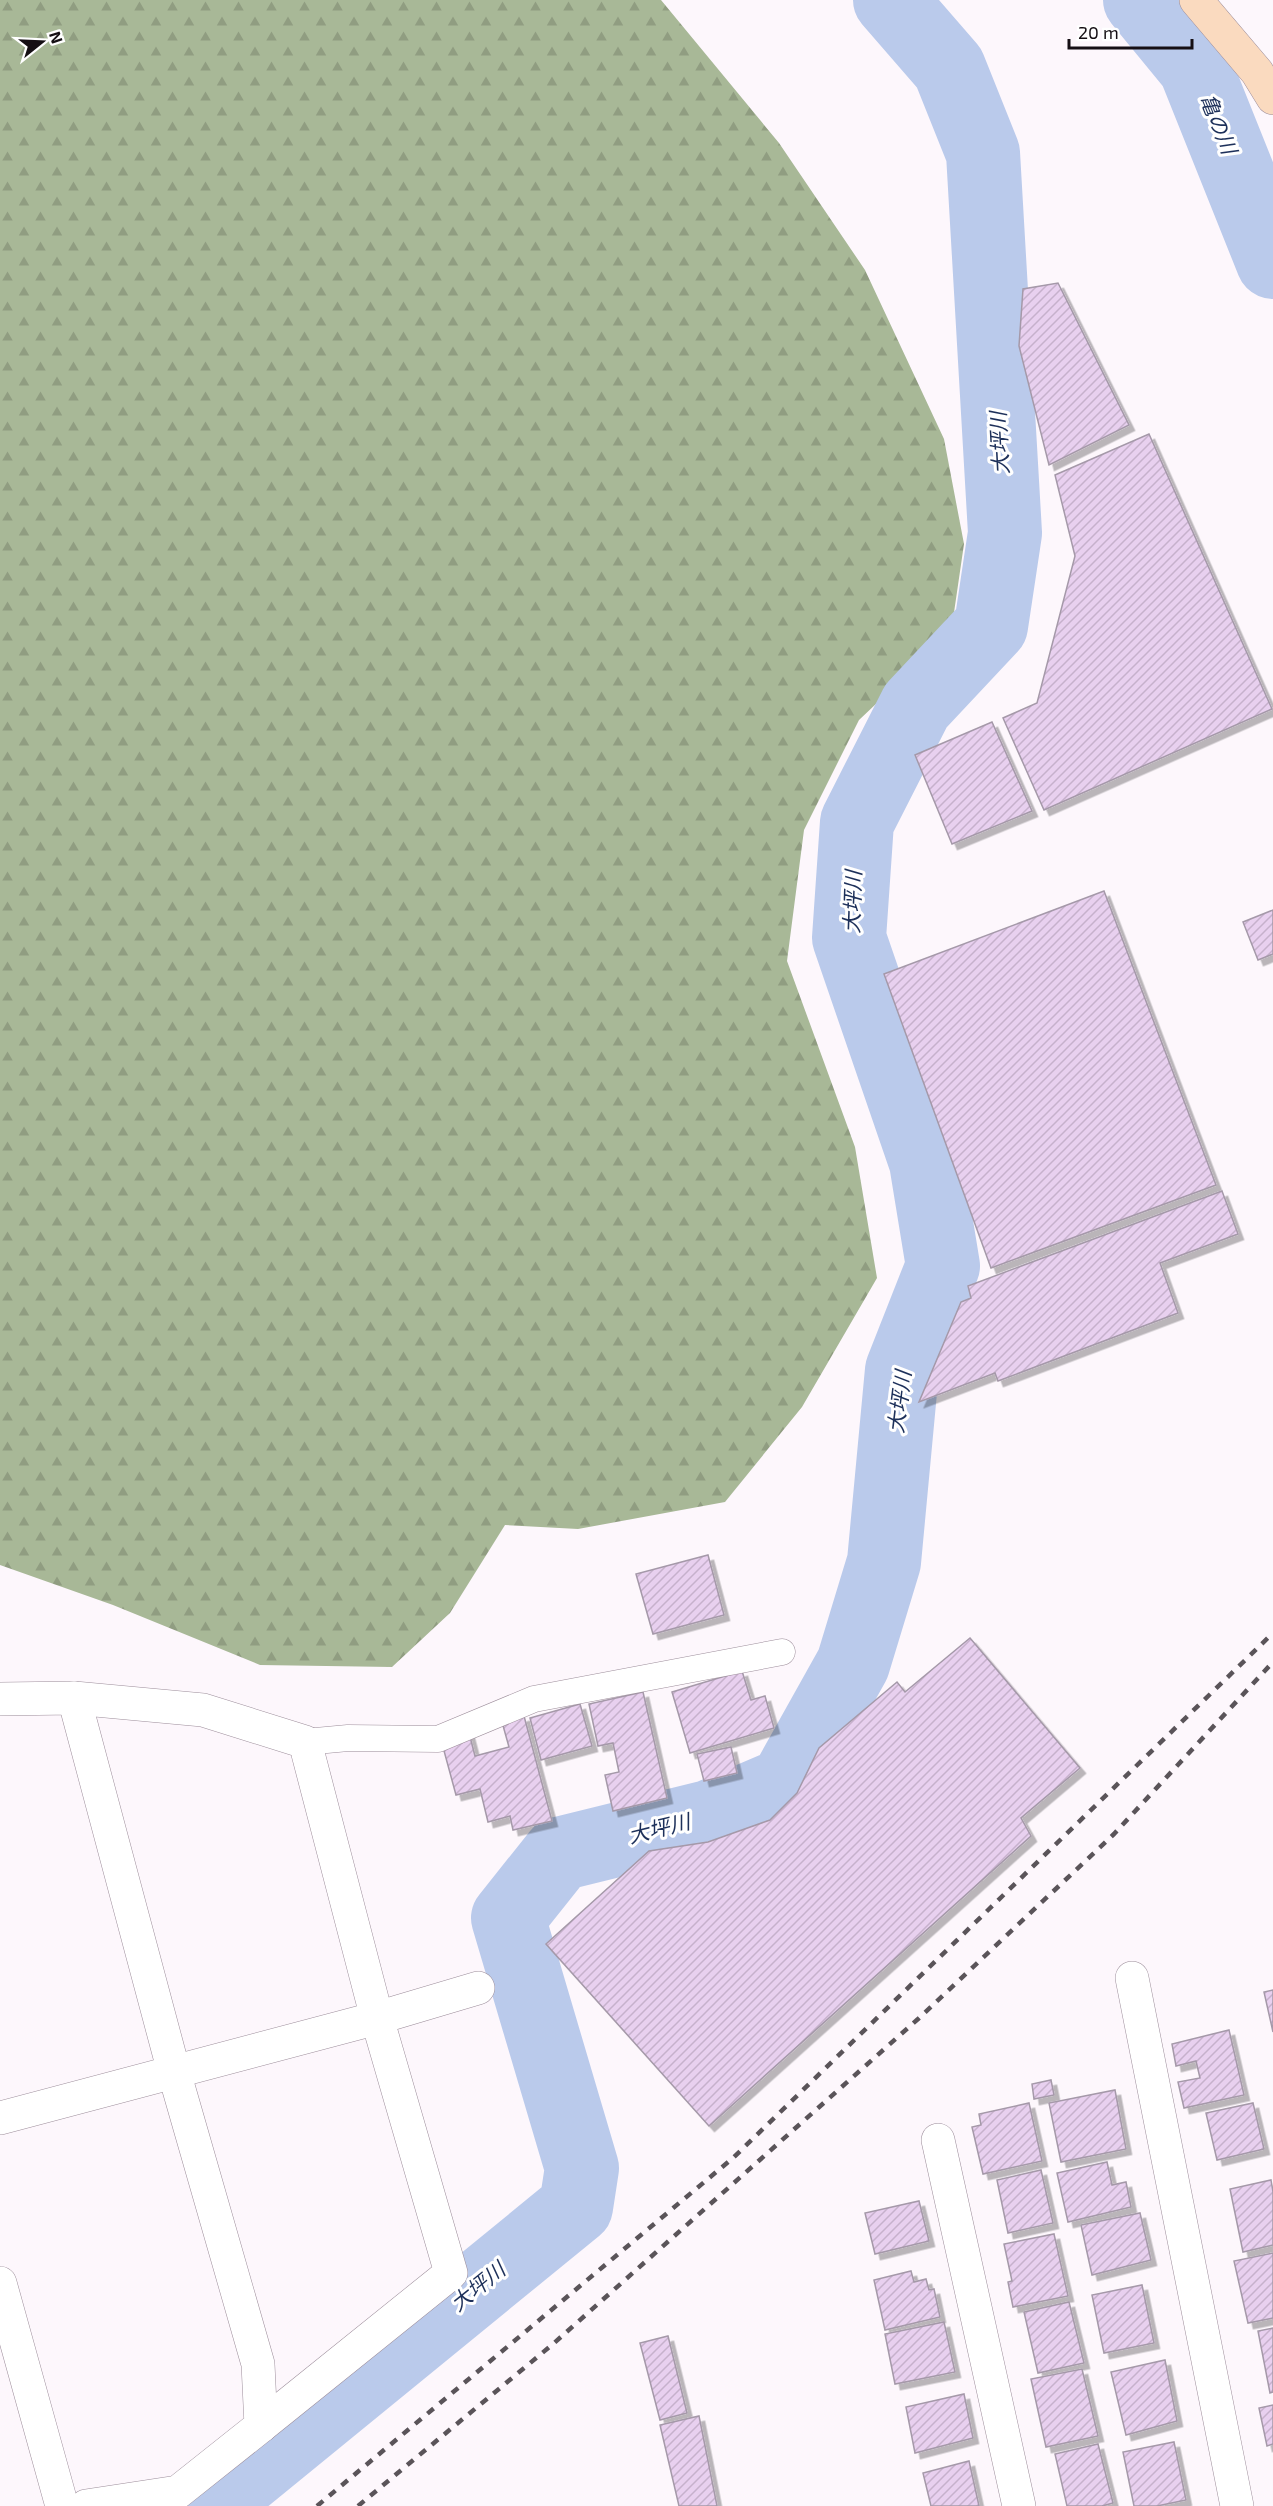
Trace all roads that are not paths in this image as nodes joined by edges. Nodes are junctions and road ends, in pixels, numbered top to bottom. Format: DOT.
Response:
graph roads {
  1 [pos="1196,0"];
  2 [pos="1273,98"];
  3 [pos="782,1652"];
  4 [pos="74,1698"];
  5 [pos="0,1699"];
  6 [pos="305,1742"];
  7 [pos="1132,1978"];
  8 [pos="478,1988"];
  9 [pos="377,2018"];
  10 [pos="174,2072"];
  11 [pos="0,2118"];
  12 [pos="938,2140"];
  13 [pos="0,2283"];
  14 [pos="261,2426"];
  15 [pos="62,2506"];
  16 [pos="86,2506"];
  17 [pos="1019,2506"];
  18 [pos="1237,2506"];
  1 -- 2 [label="main road"];
  3 -- 6 [label="lane"];
  4 -- 5 [label="street"];
  4 -- 6 [label="street"];
  4 -- 10 [label="street"];
  6 -- 9 [label="street"];
  7 -- 18 [label="street"];
  8 -- 9 [label="street"];
  9 -- 10 [label="street"];
  9 -- 14 [label="street"];
  10 -- 11 [label="street"];
  10 -- 14 [label="street"];
  12 -- 17 [label="street"];
  13 -- 15 [label="street"];
  14 -- 16 [label="street"];
}
